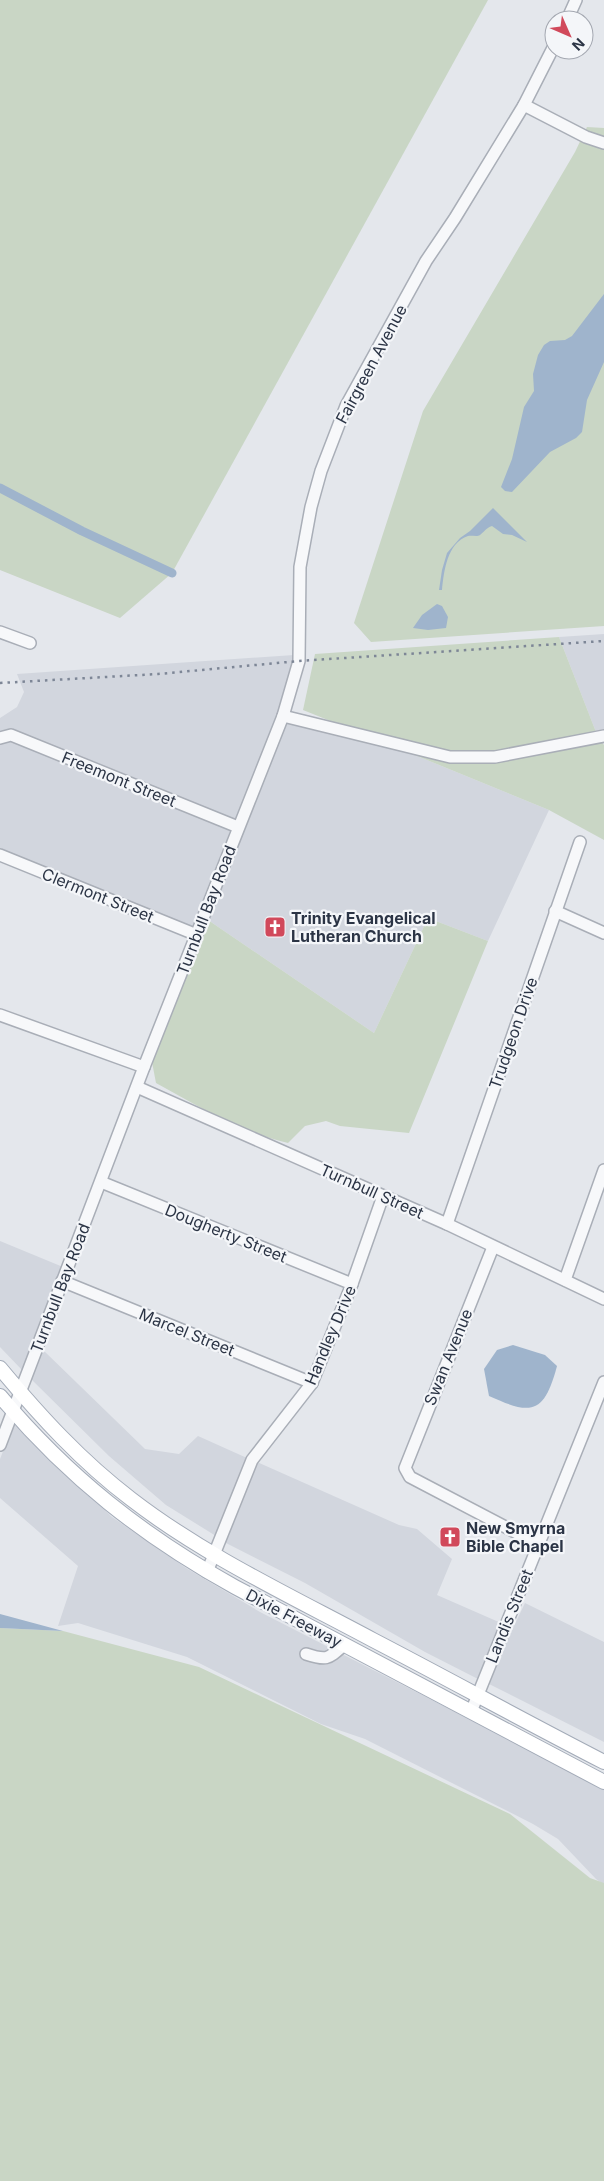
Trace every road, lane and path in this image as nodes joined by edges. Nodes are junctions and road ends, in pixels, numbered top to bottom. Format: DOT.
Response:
graph roads {
  1 [pos="547,60"];
  2 [pos="524,105"];
  3 [pos="604,143"];
  4 [pos="0,632"];
  5 [pos="30,643"];
  6 [pos="283,716"];
  7 [pos="604,736"];
  8 [pos="0,738"];
  9 [pos="238,827"];
  10 [pos="580,842"];
  11 [pos="0,855"];
  12 [pos="555,911"];
  13 [pos="604,932"];
  14 [pos="197,935"];
  15 [pos="0,1014"];
  16 [pos="144,1067"];
  17 [pos="137,1087"];
  18 [pos="604,1170"];
  19 [pos="100,1182"];
  20 [pos="383,1196"];
  21 [pos="447,1224"];
  22 [pos="493,1247"];
  23 [pos="565,1280"];
  24 [pos="62,1281"];
  25 [pos="352,1284"];
  26 [pos="604,1299"];
  27 [pos="0,1368"];
  28 [pos="604,1382"];
  29 [pos="312,1383"];
  30 [pos="20,1392"];
  31 [pos="0,1396"];
  32 [pos="13,1412"];
  33 [pos="0,1445"];
  34 [pos="538,1544"];
  35 [pos="214,1555"];
  36 [pos="207,1572"];
  37 [pos="344,1645"];
  38 [pos="306,1654"];
  39 [pos="477,1695"];
  40 [pos="470,1712"];
  41 [pos="604,1762"];
  42 [pos="604,1782"];
  1 -- 2 [label="street, Fairgreen Avenue"];
  2 -- 3 [label="street"];
  2 -- 6 [label="street, Fairgreen Avenue"];
  4 -- 5 [label="street"];
  6 -- 7 [label="street"];
  6 -- 9 [label="street, Turnbull Bay Road"];
  8 -- 9 [label="street, Freemont Street"];
  9 -- 14 [label="street, Turnbull Bay Road"];
  10 -- 12 [label="street, Trudgeon Drive"];
  11 -- 14 [label="street, Clermont Street"];
  12 -- 13 [label="street"];
  12 -- 21 [label="street, Trudgeon Drive"];
  14 -- 16 [label="street, Turnbull Bay Road"];
  15 -- 16 [label="street"];
  16 -- 17 [label="street, Turnbull Bay Road"];
  17 -- 19 [label="street, Turnbull Bay Road"];
  17 -- 20 [label="street, Turnbull Street"];
  18 -- 23 [label="street"];
  19 -- 24 [label="street, Turnbull Bay Road"];
  19 -- 25 [label="street, Dougherty Street"];
  20 -- 21 [label="street, Turnbull Street"];
  20 -- 25 [label="street, Handley Drive"];
  21 -- 22 [label="street, Turnbull Street"];
  22 -- 23 [label="street, Turnbull Street"];
  22 -- 34 [label="street, Swan Avenue"];
  23 -- 26 [label="street, Turnbull Street"];
  24 -- 29 [label="street, Marcel Street"];
  24 -- 30 [label="street, Turnbull Bay Road"];
  25 -- 29 [label="street, Handley Drive"];
  27 -- 30 [label="main road, Dixie Freeway"];
  28 -- 34 [label="street, Landis Street"];
  29 -- 35 [label="street, Handley Drive"];
  30 -- 32 [label="street, Turnbull Bay Road"];
  30 -- 35 [label="main road, Dixie Freeway"];
  31 -- 32 [label="main road, Dixie Freeway"];
  32 -- 33 [label="street, Turnbull Bay Road"];
  32 -- 36 [label="main road, Dixie Freeway"];
  34 -- 39 [label="street, Landis Street"];
  35 -- 36 [label="street, Handley Drive"];
  35 -- 39 [label="main road, Dixie Freeway"];
  36 -- 37 [label="main road, Dixie Freeway"];
  37 -- 38 [label="street"];
  37 -- 40 [label="main road, Dixie Freeway"];
  39 -- 40 [label="street, Landis Street"];
  39 -- 41 [label="main road, Dixie Freeway"];
  40 -- 42 [label="main road, Dixie Freeway"];
}
